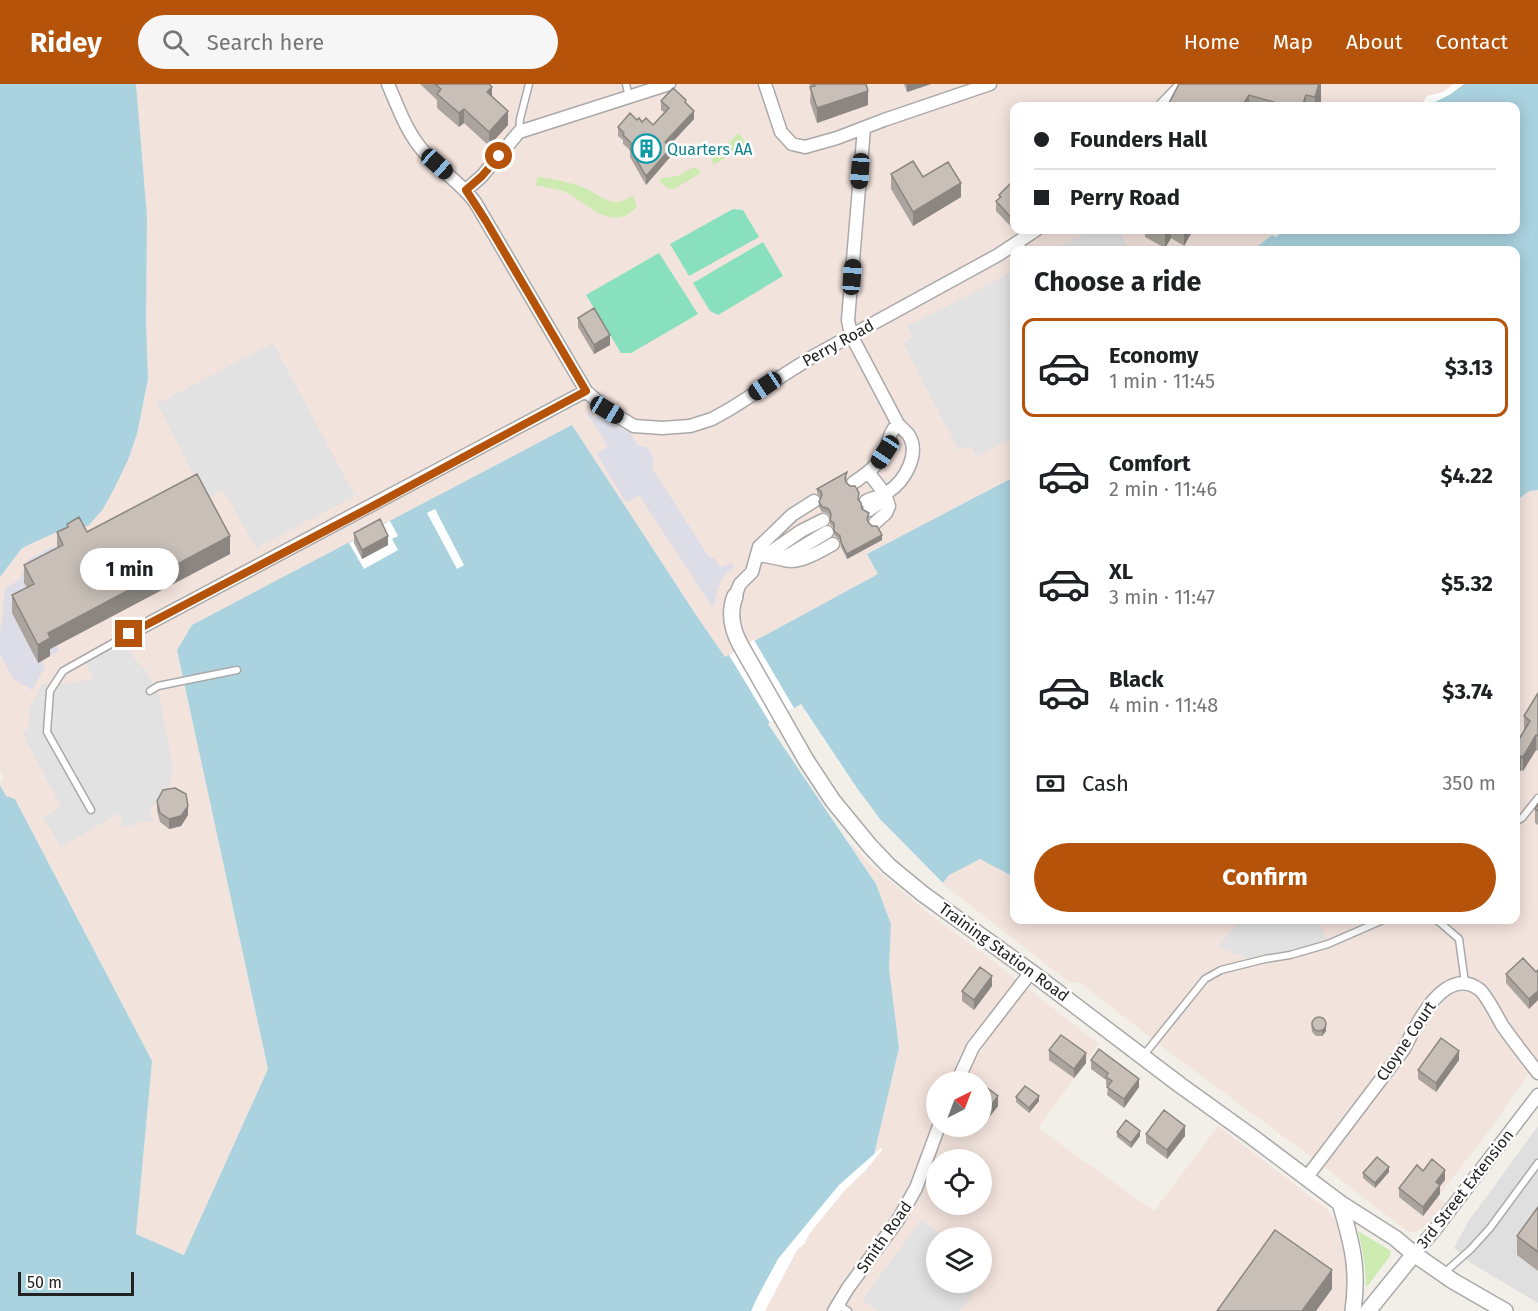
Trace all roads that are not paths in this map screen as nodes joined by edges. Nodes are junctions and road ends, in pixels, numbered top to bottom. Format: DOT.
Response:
graph roads {
  1 [pos="388,84"];
  2 [pos="529,84"];
  3 [pos="626,84"];
  4 [pos="669,84"];
  5 [pos="765,84"];
  6 [pos="990,84"];
  7 [pos="1183,84"];
  8 [pos="629,97"];
  9 [pos="1166,102"];
  10 [pos="864,128"];
  11 [pos="519,132"];
  12 [pos="466,190"];
  13 [pos="1032,234"];
  14 [pos="1021,246"];
  15 [pos="1010,250"];
  16 [pos="852,335"];
  17 [pos="586,391"];
  18 [pos="898,424"];
  19 [pos="868,472"];
  20 [pos="853,483"];
  21 [pos="885,494"];
  22 [pos="814,501"];
  23 [pos="867,506"];
  24 [pos="803,508"];
  25 [pos="875,523"];
  26 [pos="821,526"];
  27 [pos="833,544"];
  28 [pos="761,555"];
  29 [pos="780,559"];
  30 [pos="735,596"];
  31 [pos="129,634"];
  32 [pos="237,670"];
  33 [pos="150,691"];
  34 [pos="1538,798"];
  35 [pos="91,810"];
  36 [pos="1520,819"];
  37 [pos="1374,924"];
  38 [pos="1442,924"];
  39 [pos="1031,972"];
  40 [pos="1465,983"];
  41 [pos="1143,1056"];
  42 [pos="962,1071"];
  43 [pos="1538,1073"];
  44 [pos="1538,1095"];
  45 [pos="935,1137"];
  46 [pos="1538,1163"];
  47 [pos="1306,1177"];
  48 [pos="1340,1203"];
  49 [pos="1414,1254"];
  50 [pos="1443,1274"];
  51 [pos="840,1309"];
  52 [pos="1353,1311"];
  53 [pos="1368,1311"];
  54 [pos="1505,1311"];
  1 -- 12 [label="street, Perry Road"];
  2 -- 11 [label="lane"];
  3 -- 8 [label="lane"];
  4 -- 8 [label="street"];
  5 -- 10 [label="street"];
  6 -- 10 [label="street"];
  7 -- 9 [label="street"];
  8 -- 11 [label="street"];
  10 -- 16 [label="street"];
  11 -- 12 [label="street"];
  12 -- 17 [label="street, Perry Road"];
  13 -- 14 [label="street, Perry Road"];
  15 -- 16 [label="street, Perry Road"];
  16 -- 17 [label="street, Perry Road"];
  16 -- 18 [label="street"];
  17 -- 31 [label="street"];
  18 -- 19 [label="street"];
  18 -- 21 [label="street"];
  19 -- 20 [label="street"];
  19 -- 21 [label="street"];
  21 -- 23 [label="street"];
  21 -- 25 [label="street"];
  22 -- 24 [label="street, Training Station Road"];
  24 -- 26 [label="street"];
  24 -- 28 [label="street, Training Station Road"];
  26 -- 28 [label="street, Training Station Road"];
  26 -- 29 [label="street"];
  27 -- 29 [label="street"];
  28 -- 29 [label="street"];
  28 -- 30 [label="street, Training Station Road"];
  30 -- 39 [label="street, Training Station Road"];
  31 -- 35 [label="lane"];
  32 -- 33 [label="lane"];
  34 -- 36 [label="lane"];
  37 -- 41 [label="lane"];
  38 -- 40 [label="lane"];
  39 -- 41 [label="street, Training Station Road"];
  39 -- 42 [label="street"];
  40 -- 43 [label="street"];
  40 -- 47 [label="street, Cloyne Court"];
  41 -- 47 [label="street, Training Station Road"];
  44 -- 49 [label="street, 3rd Street Extension"];
  45 -- 51 [label="street, Smith Road"];
  46 -- 50 [label="lane"];
  47 -- 48 [label="street, Training Station Road"];
  48 -- 49 [label="street, Training Station Road"];
  48 -- 52 [label="street"];
  49 -- 50 [label="street, Training Station Road"];
  49 -- 53 [label="street"];
  50 -- 54 [label="street, Training Station Road"];
}
